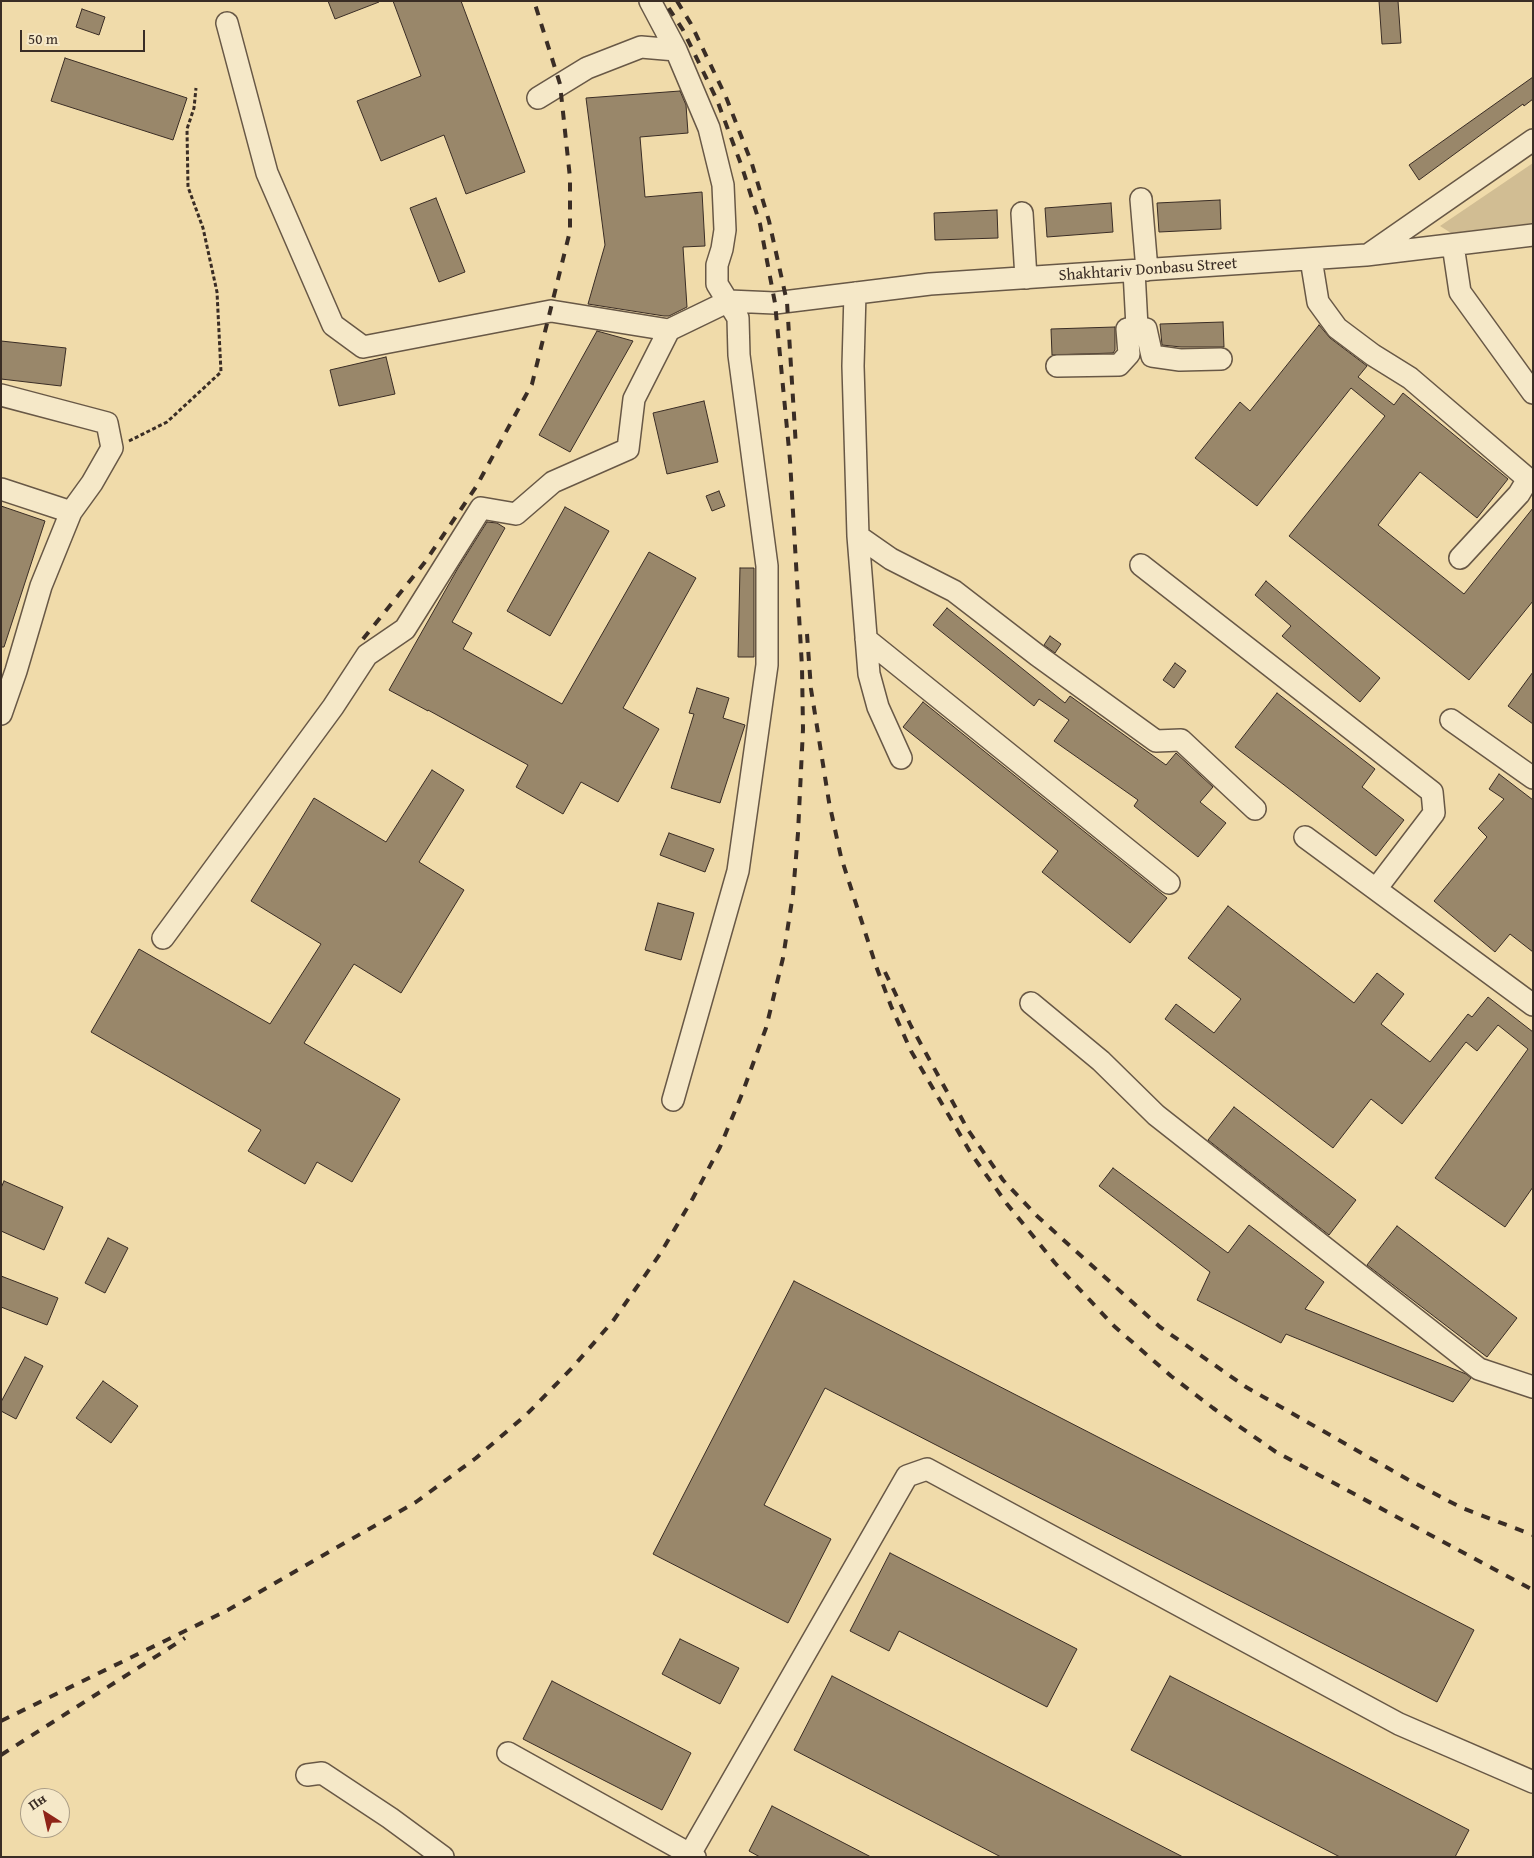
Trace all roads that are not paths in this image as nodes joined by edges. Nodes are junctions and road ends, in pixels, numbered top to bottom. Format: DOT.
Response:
graph roads {
  1 [pos="650,1"];
  2 [pos="227,23"];
  3 [pos="676,50"];
  4 [pos="538,98"];
  5 [pos="1533,140"];
  6 [pos="1142,199"];
  7 [pos="1022,213"];
  8 [pos="1533,235"];
  9 [pos="1453,245"];
  10 [pos="1366,256"];
  11 [pos="1311,259"];
  12 [pos="1141,270"];
  13 [pos="1026,278"];
  14 [pos="855,293"];
  15 [pos="729,301"];
  16 [pos="1136,327"];
  17 [pos="669,330"];
  18 [pos="1220,359"];
  19 [pos="1057,366"];
  20 [pos="1533,393"];
  21 [pos="1,395"];
  22 [pos="1,489"];
  23 [pos="70,512"];
  24 [pos="858,536"];
  25 [pos="1460,558"];
  26 [pos="1142,566"];
  27 [pos="866,639"];
  28 [pos="1,714"];
  29 [pos="1451,720"];
  30 [pos="901,758"];
  31 [pos="1533,778"];
  32 [pos="1255,809"];
  33 [pos="1305,837"];
  34 [pos="1169,883"];
  35 [pos="1376,890"];
  36 [pos="163,938"];
  37 [pos="1031,1003"];
  38 [pos="1533,1005"];
  39 [pos="673,1100"];
  40 [pos="1533,1388"];
  41 [pos="508,1754"];
  42 [pos="306,1775"];
  43 [pos="1533,1782"];
  44 [pos="693,1856"];
  45 [pos="443,1857"];
  1 -- 3 [label="street"];
  2 -- 17 [label="street"];
  3 -- 4 [label="street"];
  3 -- 15 [label="street"];
  5 -- 10 [label="street"];
  6 -- 12 [label="street"];
  7 -- 13 [label="street"];
  8 -- 9 [label="street, Shakhtariv Donbasu Street"];
  9 -- 10 [label="street, Shakhtariv Donbasu Street"];
  9 -- 20 [label="street"];
  10 -- 11 [label="street, Shakhtariv Donbasu Street"];
  11 -- 12 [label="street, Shakhtariv Donbasu Street"];
  11 -- 25 [label="street"];
  12 -- 13 [label="street, Shakhtariv Donbasu Street"];
  12 -- 16 [label="street"];
  13 -- 14 [label="street, Shakhtariv Donbasu Street"];
  14 -- 15 [label="street, Shakhtariv Donbasu Street"];
  14 -- 24 [label="street"];
  15 -- 17 [label="street"];
  15 -- 39 [label="street"];
  16 -- 18 [label="street"];
  16 -- 19 [label="street"];
  17 -- 36 [label="street"];
  21 -- 23 [label="street"];
  22 -- 23 [label="street"];
  23 -- 28 [label="street"];
  24 -- 27 [label="street"];
  24 -- 32 [label="street"];
  26 -- 35 [label="street"];
  27 -- 30 [label="street"];
  27 -- 34 [label="street"];
  29 -- 31 [label="street"];
  33 -- 35 [label="street"];
  35 -- 38 [label="street"];
  37 -- 40 [label="street"];
  41 -- 44 [label="street"];
  42 -- 45 [label="street"];
  43 -- 44 [label="street"];
}
